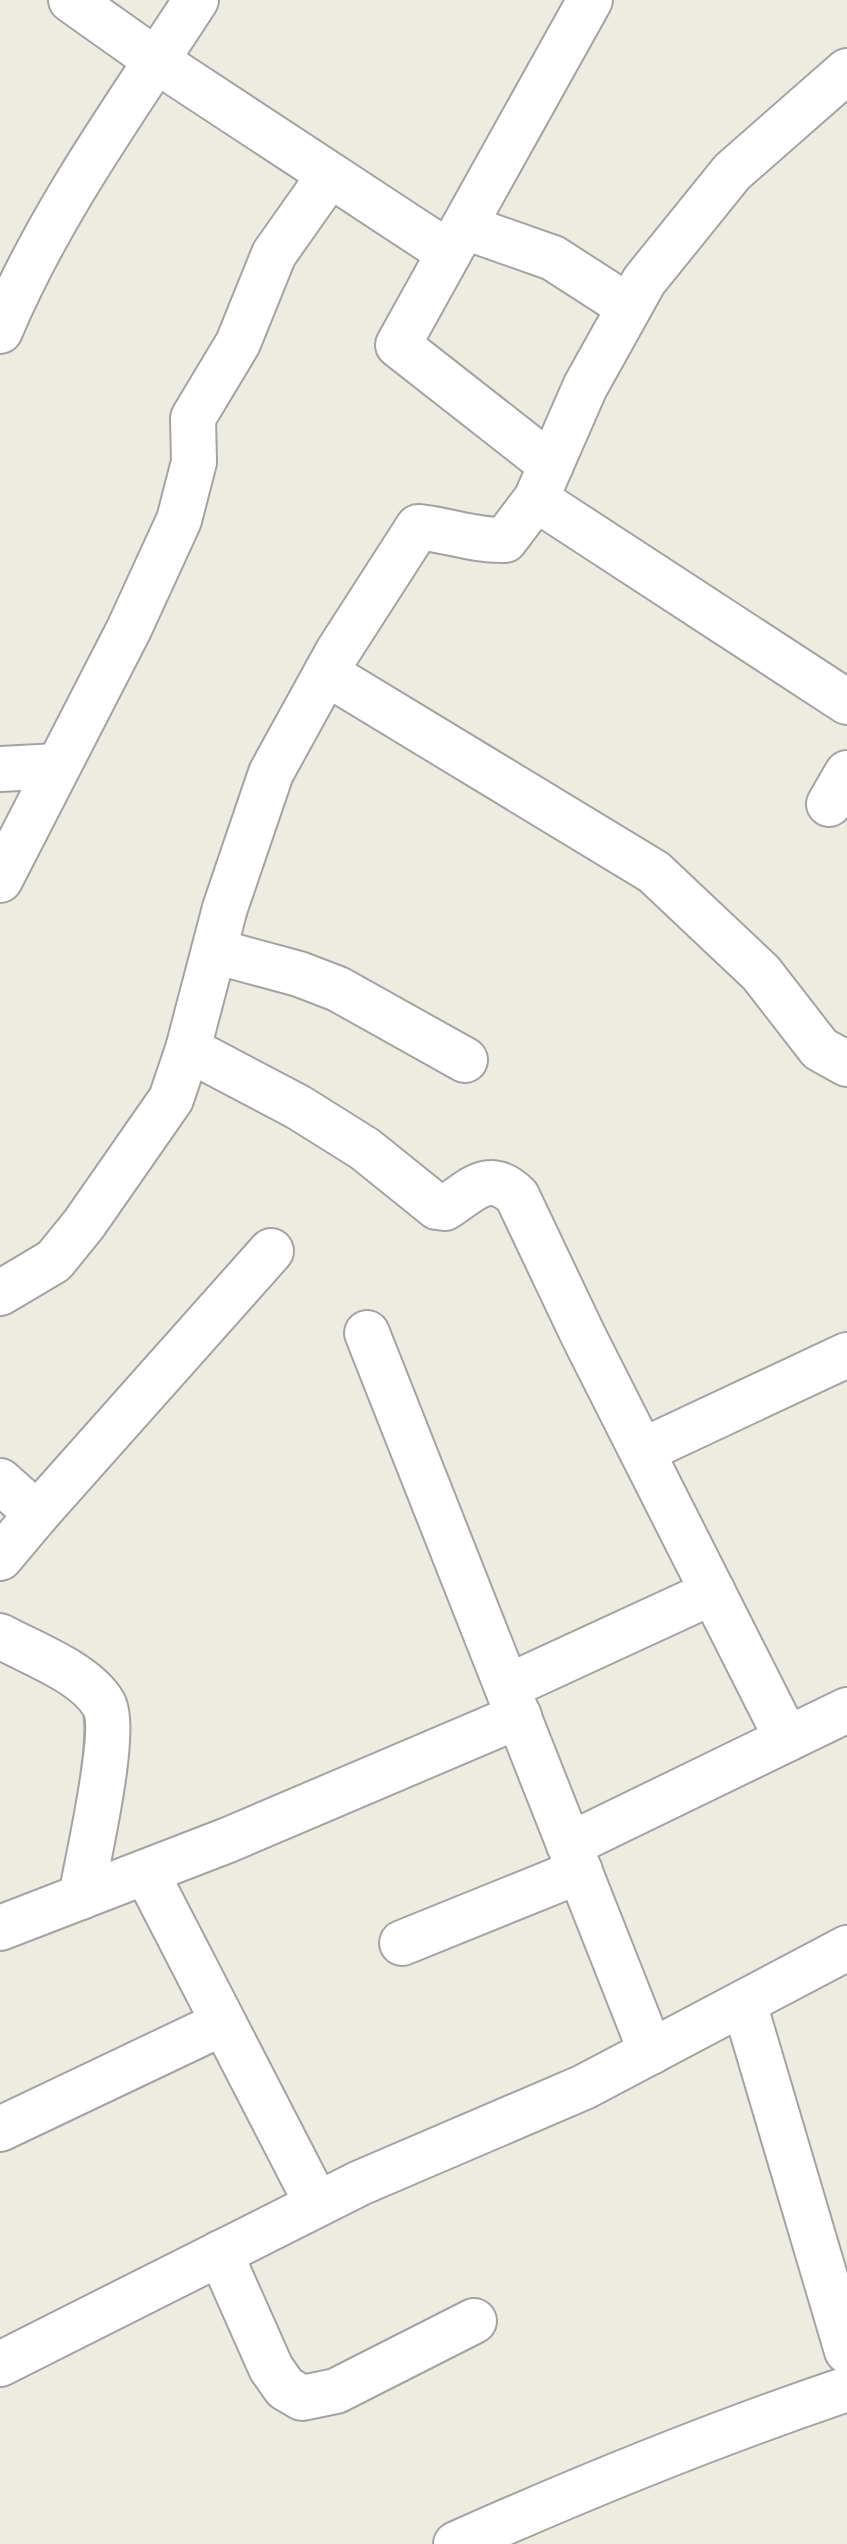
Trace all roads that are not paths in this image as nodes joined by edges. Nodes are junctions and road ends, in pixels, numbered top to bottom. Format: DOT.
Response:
graph roads {
  1 [pos="71,0"];
  2 [pos="196,0"];
  3 [pos="590,0"];
  4 [pos="157,61"];
  5 [pos="847,71"];
  6 [pos="329,176"];
  7 [pos="457,240"];
  8 [pos="629,307"];
  9 [pos="0,331"];
  10 [pos="543,482"];
  11 [pos="326,673"];
  12 [pos="847,702"];
  13 [pos="58,766"];
  14 [pos="0,769"];
  15 [pos="0,880"];
  16 [pos="214,951"];
  17 [pos="188,1049"];
  18 [pos="465,1060"];
  19 [pos="847,1064"];
  20 [pos="271,1251"];
  21 [pos="0,1293"];
  22 [pos="367,1333"];
  23 [pos="847,1355"];
  24 [pos="642,1451"];
  25 [pos="0,1481"];
  26 [pos="37,1514"];
  27 [pos="0,1558"];
  28 [pos="713,1592"];
  29 [pos="0,1636"];
  30 [pos="513,1701"];
  31 [pos="847,1710"];
  32 [pos="787,1739"];
  33 [pos="574,1858"];
  34 [pos="146,1872"];
  35 [pos="81,1897"];
  36 [pos="0,1928"];
  37 [pos="402,1943"];
  38 [pos="847,1948"];
  39 [pos="744,2003"];
  40 [pos="223,2023"];
  41 [pos="651,2052"];
  42 [pos="0,2129"];
  43 [pos="317,2204"];
  44 [pos="220,2253"];
  45 [pos="474,2321"];
  46 [pos="847,2351"];
  47 [pos="0,2364"];
  48 [pos="847,2389"];
  49 [pos="456,2544"];
  1 -- 4 [label="street"];
  2 -- 4 [label="street"];
  3 -- 7 [label="street"];
  4 -- 6 [label="street"];
  4 -- 9 [label="street"];
  5 -- 8 [label="street"];
  6 -- 7 [label="street"];
  6 -- 13 [label="street"];
  7 -- 8 [label="street"];
  7 -- 10 [label="street"];
  8 -- 10 [label="street"];
  10 -- 11 [label="street"];
  10 -- 12 [label="street"];
  11 -- 16 [label="street"];
  11 -- 19 [label="street"];
  13 -- 14 [label="street"];
  13 -- 15 [label="street"];
  16 -- 17 [label="street"];
  16 -- 18 [label="street"];
  17 -- 21 [label="street"];
  17 -- 24 [label="street"];
  20 -- 26 [label="street"];
  22 -- 30 [label="street"];
  23 -- 24 [label="street"];
  24 -- 28 [label="street"];
  25 -- 26 [label="street"];
  26 -- 27 [label="street"];
  28 -- 30 [label="street"];
  28 -- 32 [label="street"];
  29 -- 35 [label="street"];
  30 -- 33 [label="street"];
  30 -- 34 [label="street"];
  31 -- 32 [label="street"];
  32 -- 33 [label="street"];
  33 -- 37 [label="street"];
  33 -- 41 [label="street"];
  34 -- 35 [label="street"];
  34 -- 40 [label="street"];
  35 -- 36 [label="street"];
  38 -- 39 [label="street"];
  39 -- 41 [label="street"];
  39 -- 46 [label="street"];
  40 -- 42 [label="street"];
  40 -- 43 [label="street"];
  41 -- 43 [label="street"];
  43 -- 44 [label="street"];
  44 -- 45 [label="street"];
  44 -- 47 [label="street"];
  48 -- 49 [label="street"];
}
